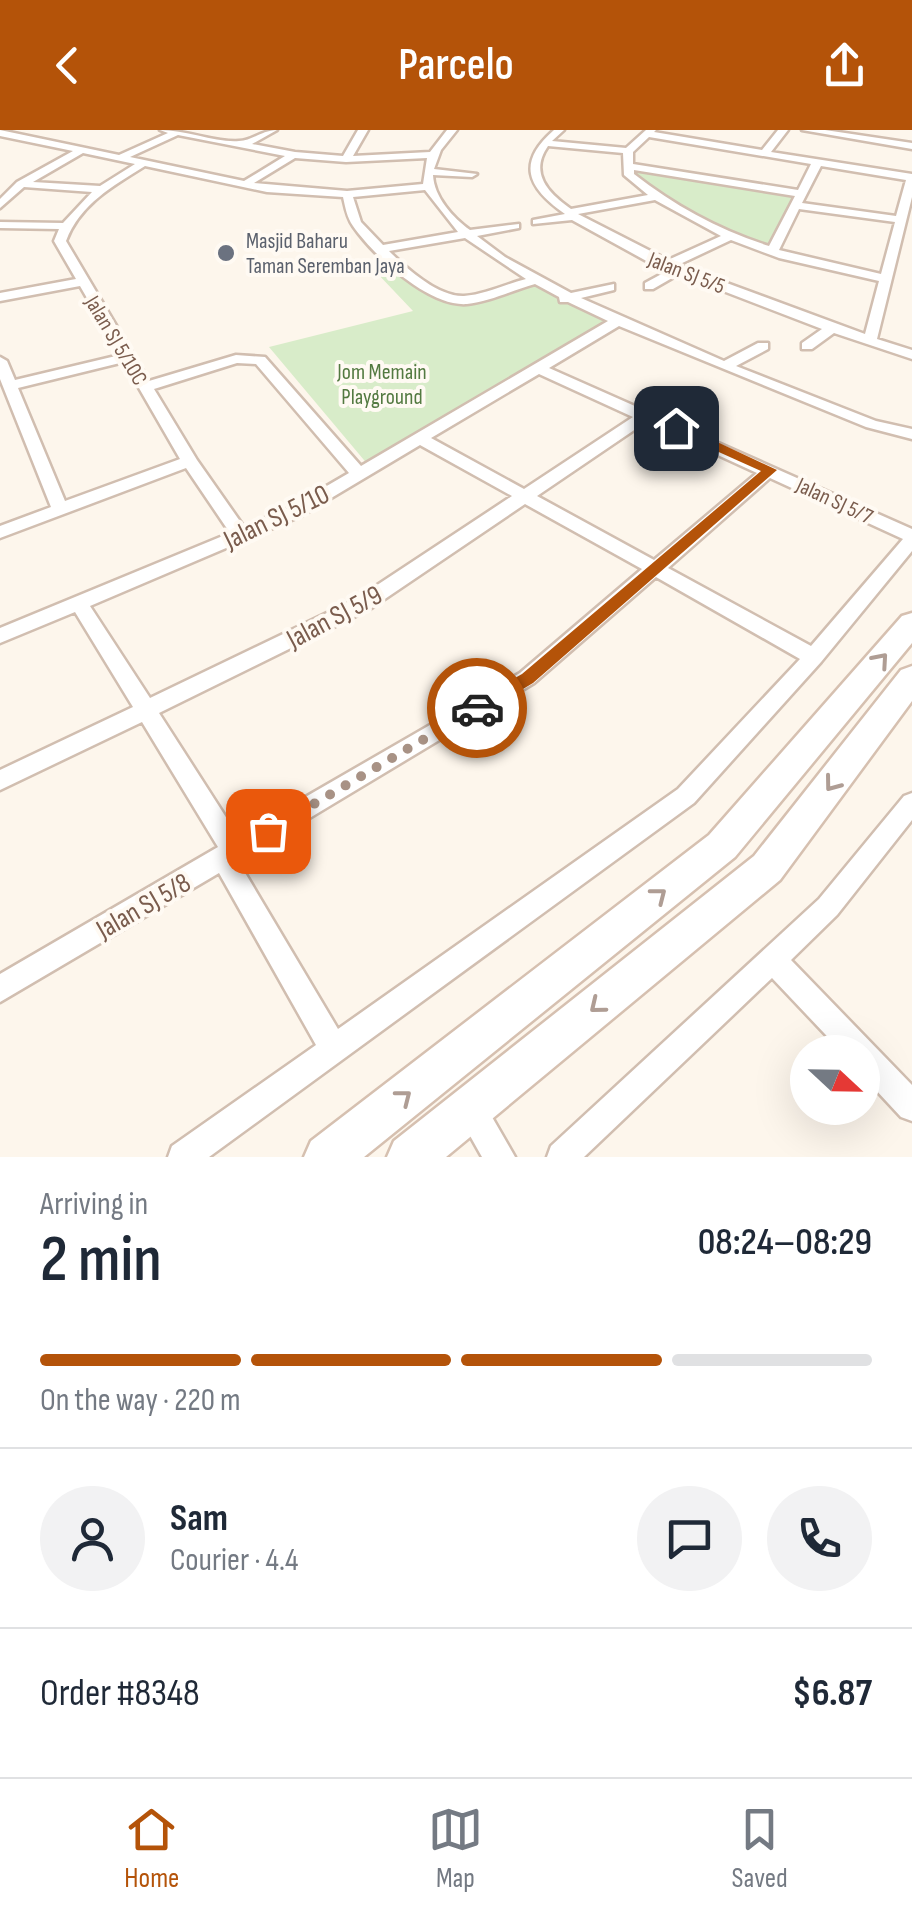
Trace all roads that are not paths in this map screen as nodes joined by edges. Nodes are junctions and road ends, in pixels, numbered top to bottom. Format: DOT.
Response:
graph roads {
  1 [pos="272,130"];
  2 [pos="361,130"];
  3 [pos="452,130"];
  4 [pos="558,130"];
  5 [pos="783,130"];
  6 [pos="807,130"];
  7 [pos="883,130"];
  8 [pos="171,131"];
  9 [pos="3,132"];
  10 [pos="648,132"];
  11 [pos="912,134"];
  12 [pos="25,138"];
  13 [pos="543,143"];
  14 [pos="242,145"];
  15 [pos="912,146"];
  16 [pos="0,149"];
  17 [pos="82,150"];
  18 [pos="628,152"];
  19 [pos="764,154"];
  20 [pos="293,155"];
  21 [pos="431,155"];
  22 [pos="120,158"];
  23 [pos="346,159"];
  24 [pos="817,162"];
  25 [pos="144,163"];
  26 [pos="629,166"];
  27 [pos="430,172"];
  28 [pos="472,174"];
  29 [pos="912,178"];
  30 [pos="20,184"];
  31 [pos="246,184"];
  32 [pos="102,188"];
  33 [pos="428,188"];
  34 [pos="347,194"];
  35 [pos="654,197"];
  36 [pos="799,199"];
  37 [pos="0,205"];
  38 [pos="906,211"];
  39 [pos="572,214"];
  40 [pos="538,222"];
  41 [pos="0,225"];
  42 [pos="64,226"];
  43 [pos="515,226"];
  44 [pos="470,234"];
  45 [pos="730,236"];
  46 [pos="380,248"];
  47 [pos="773,250"];
  48 [pos="671,268"];
  49 [pos="891,271"];
  50 [pos="534,280"];
  51 [pos="82,282"];
  52 [pos="610,286"];
  53 [pos="649,286"];
  54 [pos="0,298"];
  55 [pos="564,299"];
  56 [pos="618,320"];
  57 [pos="834,327"];
  58 [pos="870,340"];
  59 [pos="763,346"];
  60 [pos="807,346"];
  61 [pos="912,355"];
  62 [pos="127,357"];
  63 [pos="0,361"];
  64 [pos="728,366"];
  65 [pos="538,368"];
  66 [pos="145,387"];
  67 [pos="7,389"];
  68 [pos="646,414"];
  69 [pos="912,434"];
  70 [pos="420,438"];
  71 [pos="189,460"];
  72 [pos="770,470"];
  73 [pos="359,474"];
  74 [pos="522,498"];
  75 [pos="60,509"];
  76 [pos="0,532"];
  77 [pos="242,535"];
  78 [pos="912,537"];
  79 [pos="654,570"];
  80 [pos="79,603"];
  81 [pos="912,623"];
  82 [pos="0,636"];
  83 [pos="814,657"];
  84 [pos="912,678"];
  85 [pos="146,710"];
  86 [pos="0,781"];
  87 [pos="912,803"];
  88 [pos="229,854"];
  89 [pos="772,959"];
  90 [pos="0,989"];
  91 [pos="845,1035"];
  92 [pos="334,1049"];
  93 [pos="880,1072"];
  94 [pos="912,1106"];
  95 [pos="470,1109"];
  96 [pos="183,1157"];
  97 [pos="327,1157"];
  98 [pos="410,1157"];
  99 [pos="500,1157"];
  100 [pos="562,1157"];
  1 -- 14 [label="street"];
  2 -- 23 [label="street"];
  3 -- 21 [label="street"];
  4 -- 13 [label="street"];
  5 -- 19 [label="street"];
  6 -- 15 [label="street"];
  7 -- 11 [label="street"];
  8 -- 14 [label="street"];
  8 -- 22 [label="street"];
  9 -- 12 [label="street"];
  10 -- 18 [label="street"];
  10 -- 19 [label="street"];
  12 -- 16 [label="street"];
  12 -- 17 [label="street"];
  13 -- 18 [label="street"];
  13 -- 39 [label="street, Jalan SJ 5/5"];
  14 -- 20 [label="street"];
  17 -- 22 [label="street"];
  17 -- 30 [label="street"];
  18 -- 26 [label="street"];
  19 -- 24 [label="street"];
  20 -- 23 [label="street"];
  20 -- 31 [label="street"];
  21 -- 23 [label="street"];
  21 -- 27 [label="street"];
  22 -- 25 [label="street"];
  24 -- 29 [label="street"];
  24 -- 36 [label="street"];
  25 -- 31 [label="street"];
  25 -- 32 [label="street"];
  26 -- 35 [label="street"];
  26 -- 36 [label="street"];
  27 -- 28 [label="street"];
  27 -- 33 [label="street"];
  29 -- 38 [label="street"];
  30 -- 32 [label="street"];
  30 -- 37 [label="street"];
  31 -- 34 [label="street"];
  32 -- 42 [label="street"];
  33 -- 34 [label="street"];
  33 -- 44 [label="street"];
  34 -- 46 [label="street"];
  35 -- 39 [label="street"];
  35 -- 45 [label="street"];
  36 -- 38 [label="street"];
  36 -- 47 [label="street"];
  38 -- 49 [label="street"];
  39 -- 40 [label="street"];
  39 -- 48 [label="street, Jalan SJ 5/5"];
  41 -- 42 [label="street"];
  42 -- 51 [label="street, Jalan SJ 5/10C"];
  43 -- 44 [label="street"];
  44 -- 46 [label="street"];
  44 -- 50 [label="street"];
  45 -- 47 [label="street"];
  45 -- 48 [label="street"];
  46 -- 50 [label="street"];
  47 -- 49 [label="street"];
  48 -- 53 [label="street"];
  48 -- 57 [label="street, Jalan SJ 5/5"];
  49 -- 58 [label="street"];
  50 -- 55 [label="street"];
  51 -- 54 [label="street"];
  51 -- 62 [label="street, Jalan SJ 5/10C"];
  52 -- 55 [label="street"];
  55 -- 56 [label="street"];
  56 -- 64 [label="street"];
  56 -- 65 [label="street, Jalan SJ 5/10"];
  57 -- 58 [label="street, Jalan SJ 5/5"];
  57 -- 60 [label="street"];
  58 -- 61 [label="street, Jalan SJ 5/5"];
  59 -- 64 [label="street"];
  62 -- 66 [label="street, Jalan SJ 5/10C"];
  62 -- 67 [label="street"];
  63 -- 67 [label="street"];
  64 -- 69 [label="street"];
  65 -- 68 [label="street, Jalan SJ 5/7"];
  65 -- 70 [label="street, Jalan SJ 5/10"];
  66 -- 71 [label="street, Jalan SJ 5/10C"];
  66 -- 73 [label="street"];
  67 -- 75 [label="street"];
  68 -- 72 [label="street, Jalan SJ 5/7"];
  68 -- 74 [label="street, Jalan SJ 5/9"];
  70 -- 73 [label="street, Jalan SJ 5/10"];
  70 -- 74 [label="street"];
  71 -- 75 [label="street"];
  71 -- 77 [label="street, Jalan SJ 5/10C"];
  72 -- 78 [label="street, Jalan SJ 5/7"];
  72 -- 79 [label="street, Jalan SJ 5/8"];
  73 -- 77 [label="street, Jalan SJ 5/10"];
  74 -- 79 [label="street"];
  74 -- 85 [label="street, Jalan SJ 5/9"];
  75 -- 76 [label="street"];
  77 -- 80 [label="street, Jalan SJ 5/10"];
  78 -- 83 [label="street"];
  79 -- 83 [label="street"];
  79 -- 88 [label="street, Jalan SJ 5/8"];
  80 -- 82 [label="street, Jalan SJ 5/10"];
  80 -- 85 [label="street"];
  97 -- 81 [label="street, one-way"];
  83 -- 92 [label="street"];
  84 -- 95 [label="street, one-way"];
  85 -- 86 [label="street, Jalan SJ 5/9"];
  85 -- 88 [label="street"];
  87 -- 89 [label="street"];
  88 -- 90 [label="street, Jalan SJ 5/8"];
  88 -- 92 [label="street"];
  89 -- 91 [label="street"];
  89 -- 100 [label="street"];
  92 -- 96 [label="street"];
  93 -- 94 [label="street"];
  95 -- 98 [label="street"];
  95 -- 99 [label="street"];
}
